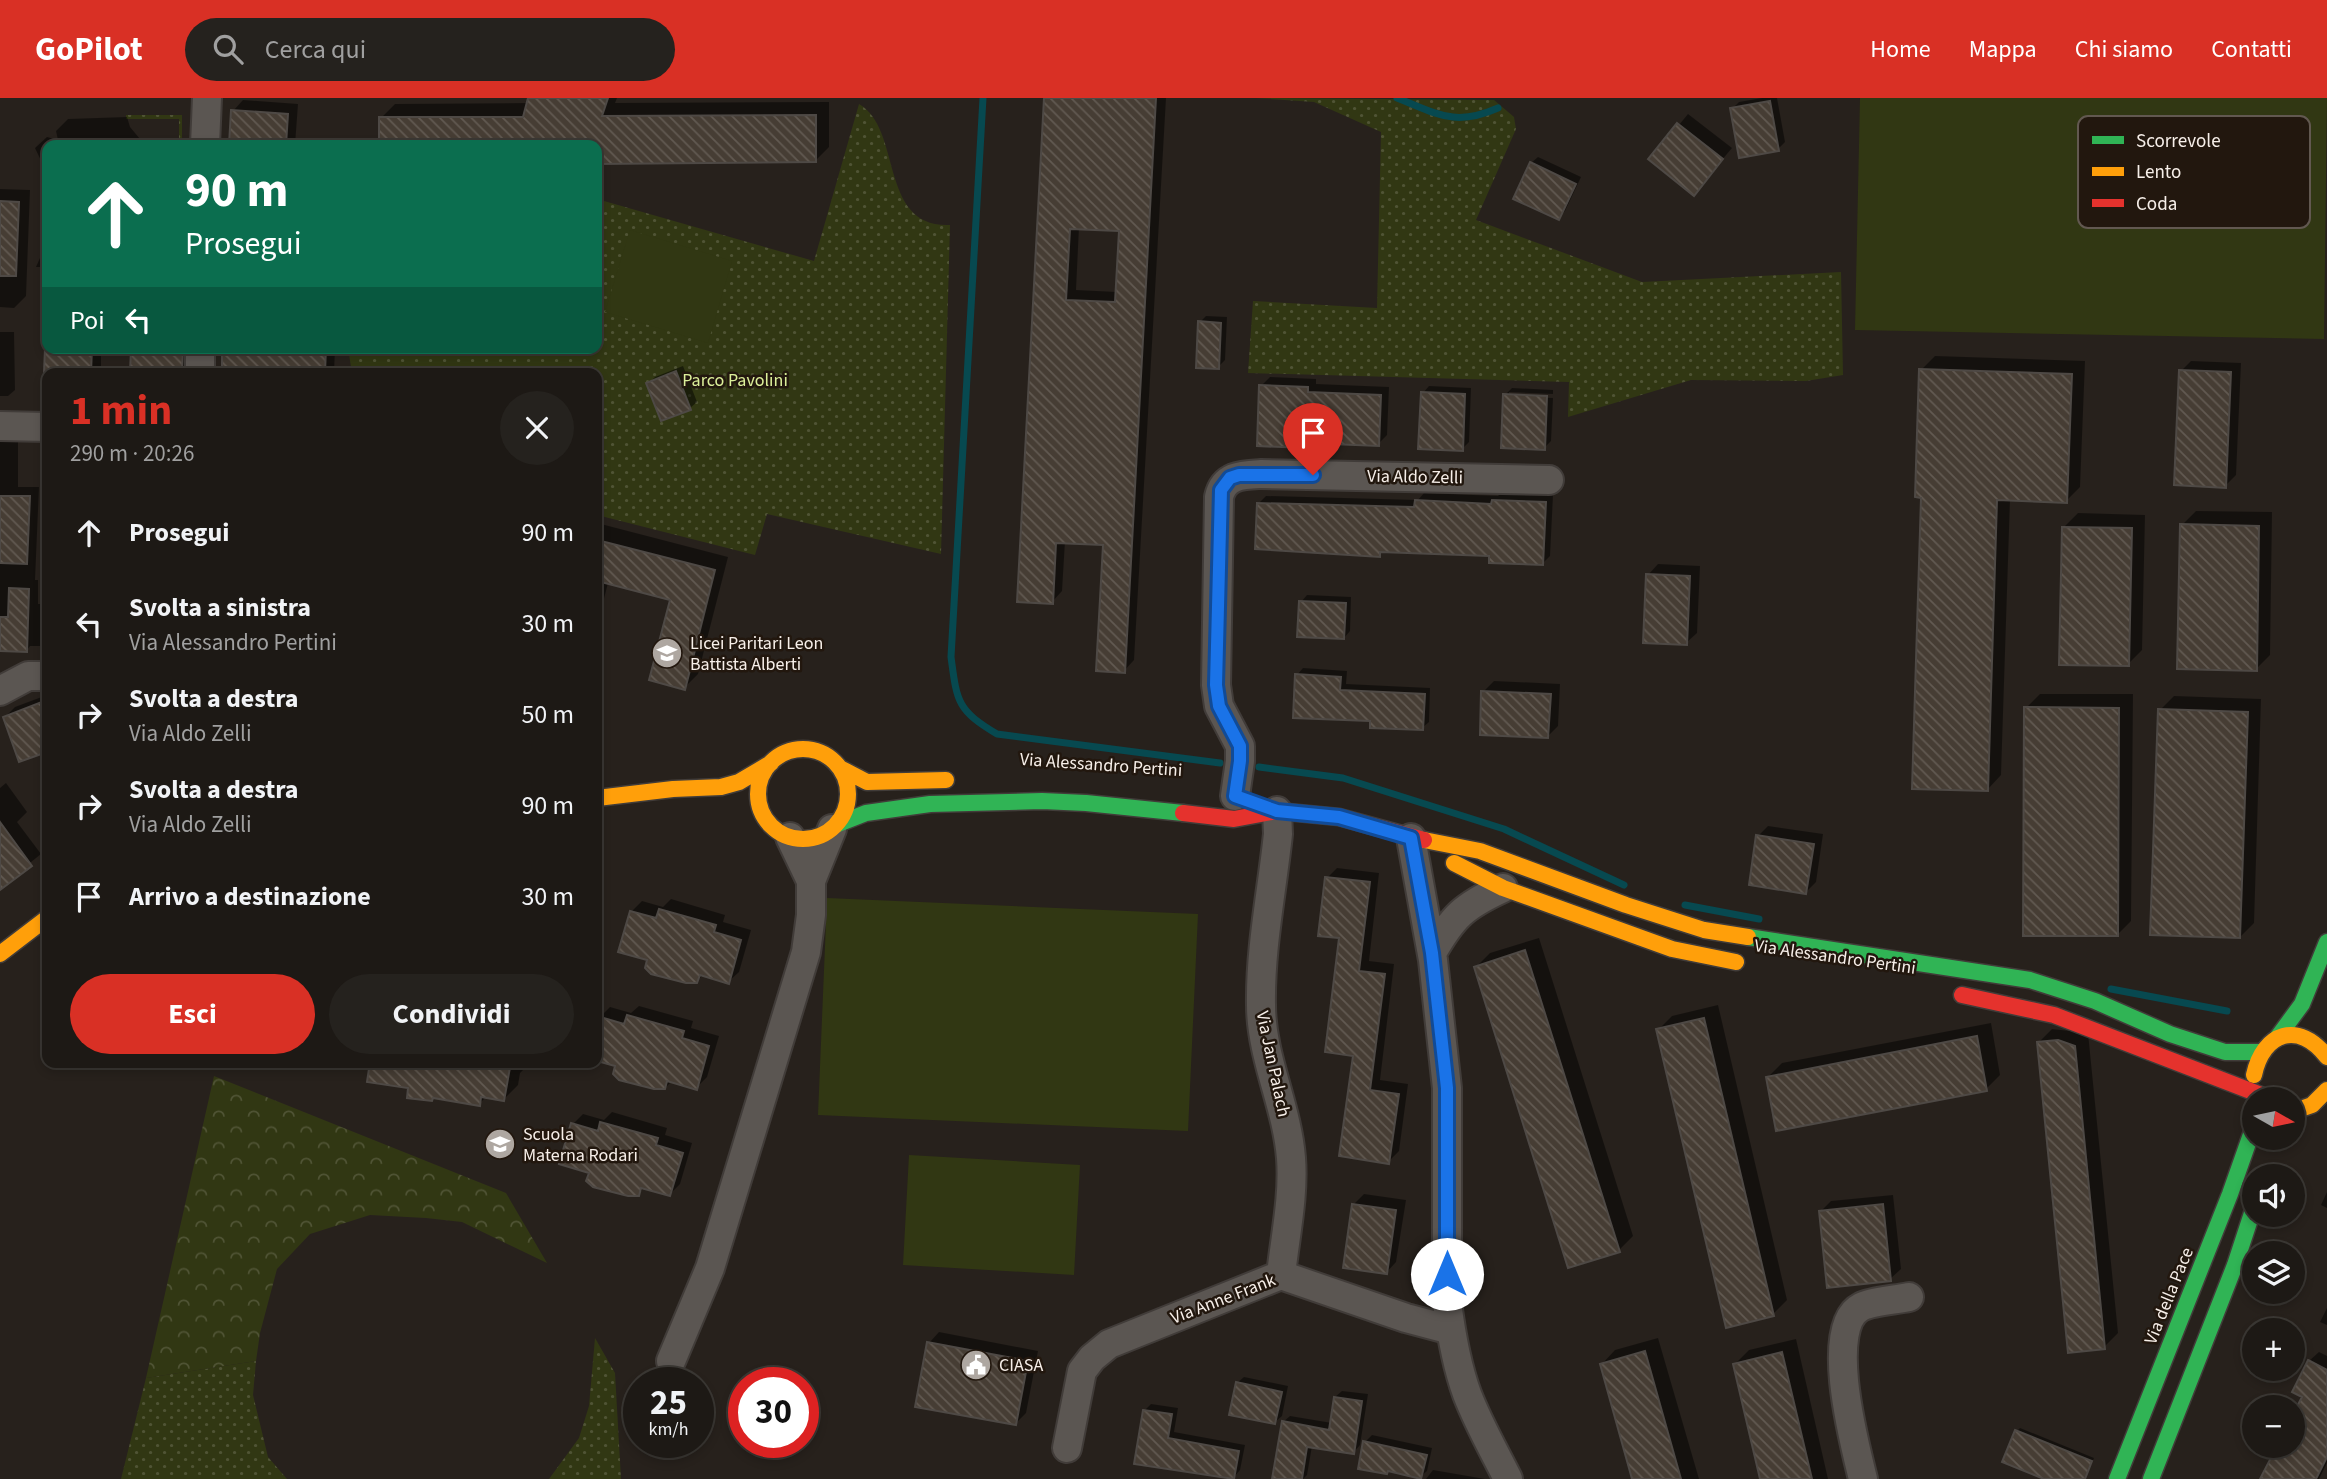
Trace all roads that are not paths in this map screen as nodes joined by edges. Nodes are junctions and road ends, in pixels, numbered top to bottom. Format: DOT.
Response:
graph roads {
  1 [pos="207,98"];
  2 [pos="205,140"];
  3 [pos="0,426"];
  4 [pos="42,427"];
  5 [pos="1549,480"];
  6 [pos="0,673"];
  7 [pos="38,676"];
  8 [pos="0,691"];
  9 [pos="771,763"];
  10 [pos="840,768"];
  11 [pos="966,779"];
  12 [pos="602,796"];
  13 [pos="1229,796"];
  14 [pos="1277,811"];
  15 [pos="744,816"];
  16 [pos="835,826"];
  17 [pos="780,831"];
  18 [pos="1411,838"];
  19 [pos="811,881"];
  20 [pos="1503,888"];
  21 [pos="42,922"];
  22 [pos="2327,942"];
  23 [pos="1432,953"];
  24 [pos="0,954"];
  25 [pos="1746,964"];
  26 [pos="2327,965"];
  27 [pos="2323,992"];
  28 [pos="1951,993"];
  29 [pos="2277,1038"];
  30 [pos="2324,1049"];
  31 [pos="2260,1052"];
  32 [pos="2256,1087"];
  33 [pos="2242,1090"];
  34 [pos="2325,1096"];
  35 [pos="2305,1108"];
  36 [pos="2246,1150"];
  37 [pos="2247,1227"];
  38 [pos="1280,1275"];
  39 [pos="1909,1297"];
  40 [pos="1451,1330"];
  41 [pos="671,1361"];
  42 [pos="1067,1448"];
  43 [pos="1508,1479"];
  44 [pos="1863,1479"];
  45 [pos="2117,1479"];
  46 [pos="2151,1479"];
  1 -- 2 [label="street"];
  3 -- 4 [label="street"];
  5 -- 13 [label="street, Via Aldo Zelli"];
  6 -- 7 [label="street"];
  7 -- 8 [label="street"];
  9 -- 10 [label="street"];
  9 -- 12 [label="street"];
  9 -- 17 [label="street"];
  10 -- 11 [label="street"];
  10 -- 16 [label="street"];
  13 -- 14 [label="street, Via Alessandro Pertini"];
  14 -- 16 [label="street, Via Alessandro Pertini"];
  14 -- 18 [label="street, Via Alessandro Pertini"];
  14 -- 38 [label="street, Via Jan Palach"];
  15 -- 17 [label="street"];
  16 -- 17 [label="street"];
  16 -- 19 [label="street"];
  17 -- 19 [label="street"];
  18 -- 20 [label="street, Via Alessandro Pertini"];
  18 -- 23 [label="street"];
  18 -- 31 [label="street, Via Alessandro Pertini"];
  19 -- 41 [label="street"];
  20 -- 23 [label="street"];
  20 -- 25 [label="street, Via Alessandro Pertini"];
  21 -- 24 [label="street"];
  22 -- 29 [label="street"];
  23 -- 40 [label="street"];
  26 -- 27 [label="street"];
  28 -- 33 [label="street"];
  29 -- 30 [label="street"];
  29 -- 31 [label="street"];
  31 -- 32 [label="street"];
  34 -- 35 [label="street"];
  36 -- 45 [label="street, Via della Pace"];
  37 -- 46 [label="street"];
  38 -- 40 [label="street, Via Anne Frank"];
  38 -- 42 [label="street, Via Anne Frank"];
  39 -- 44 [label="street"];
  40 -- 43 [label="street"];
}
